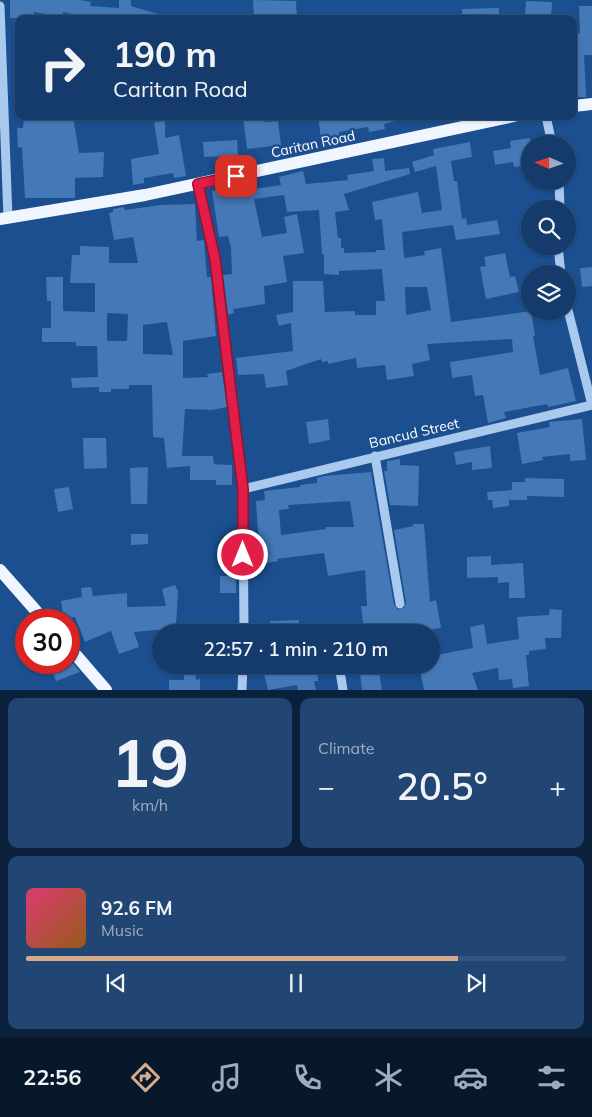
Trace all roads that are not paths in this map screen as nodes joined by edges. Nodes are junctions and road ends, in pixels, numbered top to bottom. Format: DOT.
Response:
graph roads {
  1 [pos="0,6"];
  2 [pos="592,104"];
  3 [pos="577,106"];
  4 [pos="495,120"];
  5 [pos="547,120"];
  6 [pos="550,135"];
  7 [pos="198,184"];
  8 [pos="4,219"];
  9 [pos="571,320"];
  10 [pos="592,405"];
  11 [pos="375,456"];
  12 [pos="243,489"];
  13 [pos="0,570"];
  14 [pos="400,604"];
  15 [pos="34,609"];
  16 [pos="244,624"];
  17 [pos="80,660"];
  18 [pos="243,674"];
  19 [pos="340,674"];
  20 [pos="106,690"];
  21 [pos="242,690"];
  22 [pos="343,690"];
  1 -- 8 [label="street"];
  2 -- 3 [label="main road"];
  4 -- 7 [label="main road, Caritan Road"];
  5 -- 6 [label="street"];
  7 -- 8 [label="main road, Caritan Road"];
  7 -- 12 [label="street"];
  9 -- 10 [label="street"];
  10 -- 11 [label="street, Bancud Street"];
  11 -- 12 [label="street, Bancud Street"];
  11 -- 14 [label="street"];
  12 -- 16 [label="street"];
  13 -- 15 [label="main road"];
  17 -- 20 [label="main road"];
  18 -- 21 [label="street"];
  19 -- 22 [label="street"];
}
